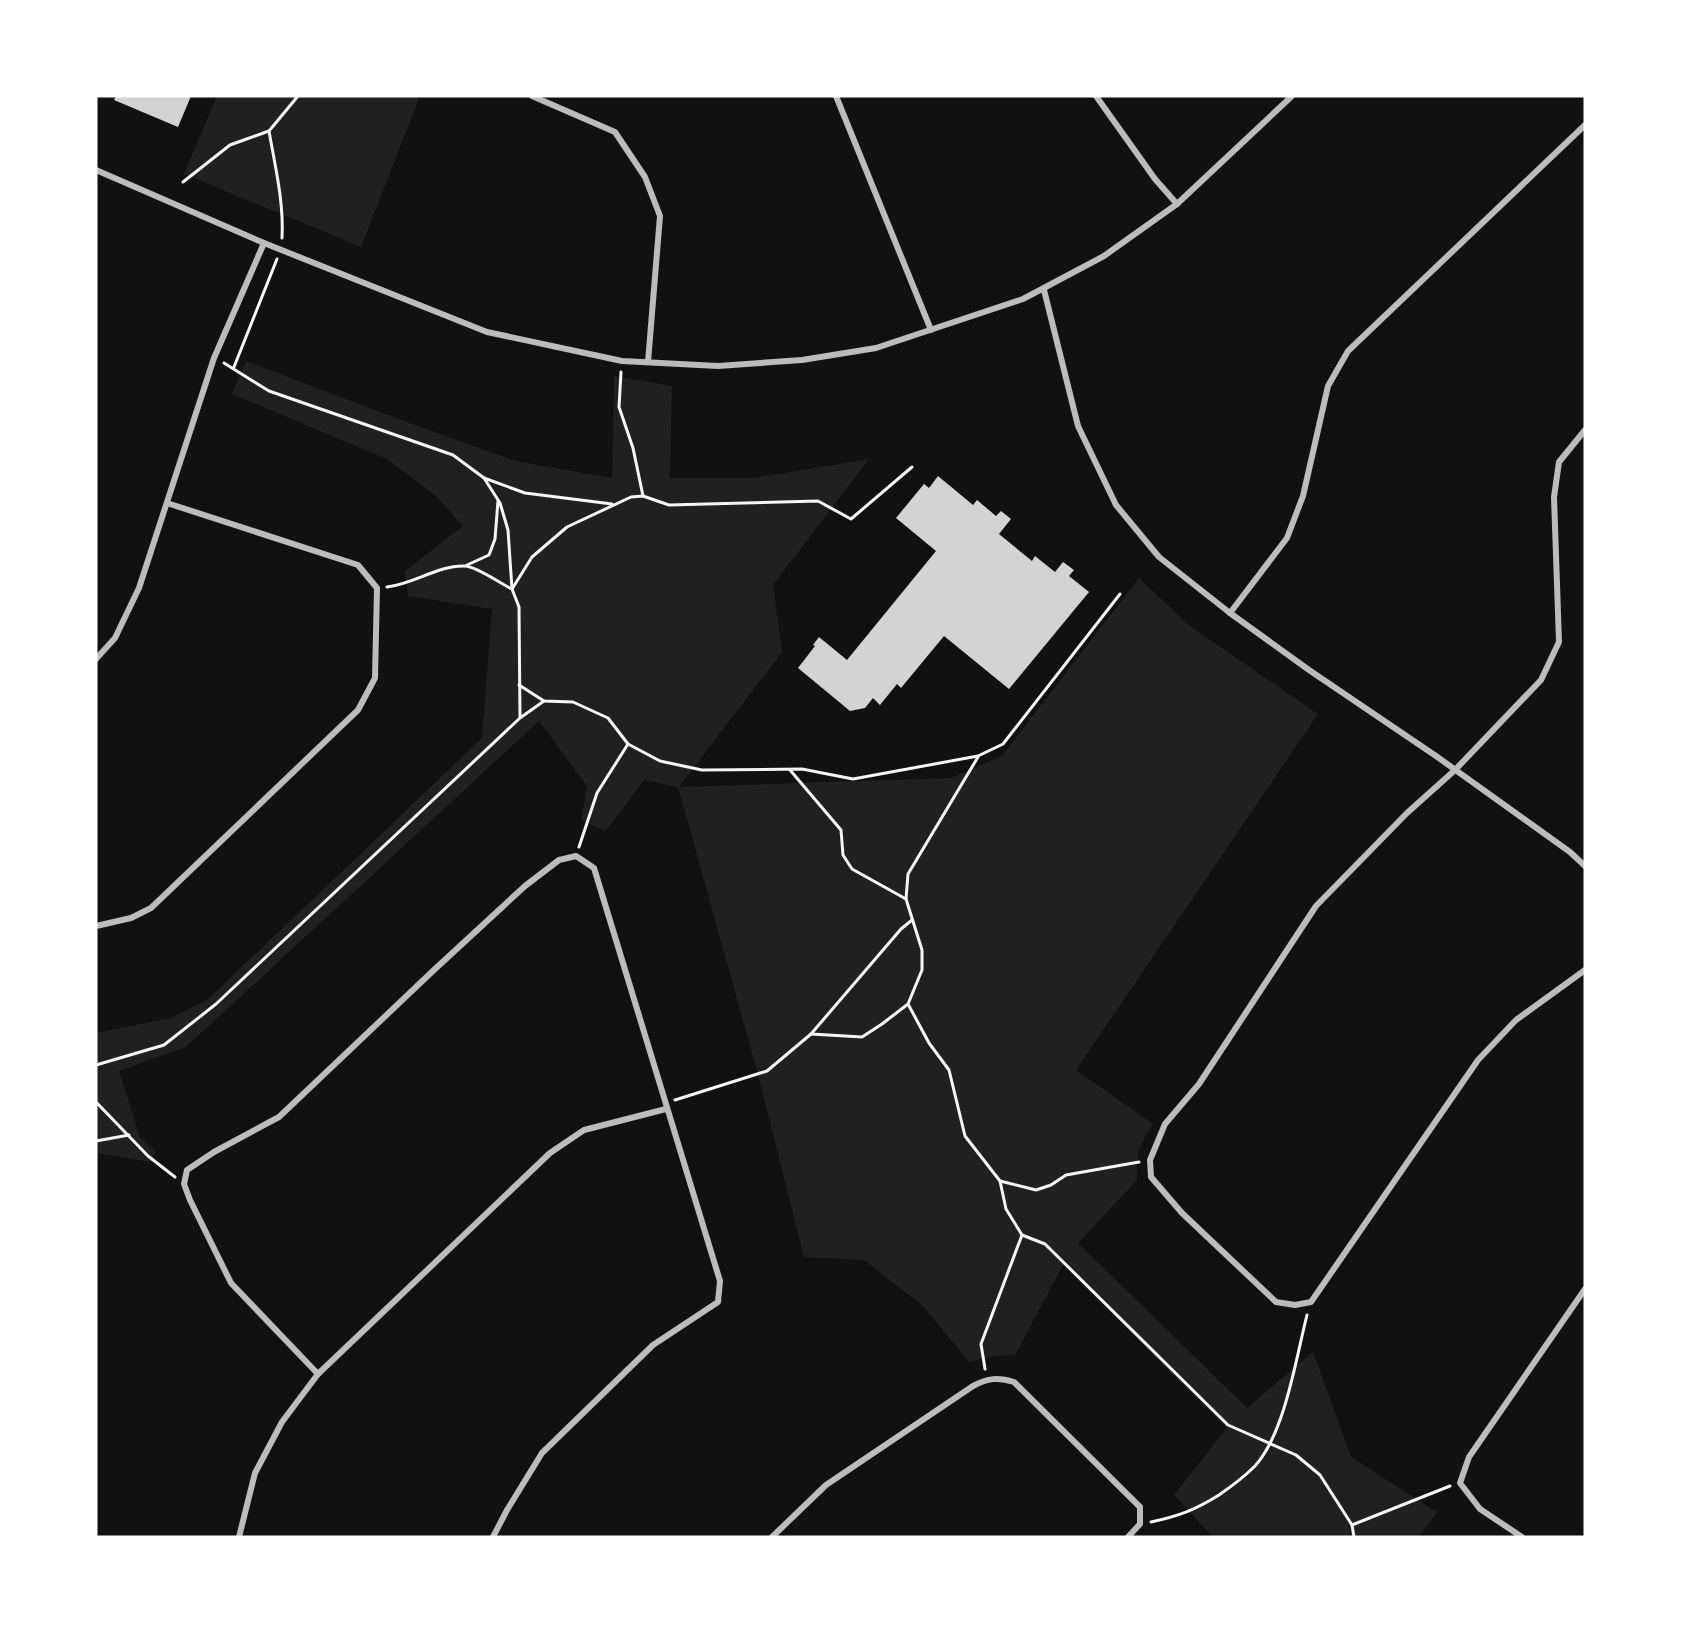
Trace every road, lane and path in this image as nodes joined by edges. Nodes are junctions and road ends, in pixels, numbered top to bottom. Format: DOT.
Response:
graph roads {
  1 [pos="298,96"];
  2 [pos="532,96"];
  3 [pos="836,96"];
  4 [pos="1096,96"];
  5 [pos="1292,96"];
  6 [pos="1585,125"];
  7 [pos="269,131"];
  8 [pos="96,170"];
  9 [pos="183,182"];
  10 [pos="1177,204"];
  11 [pos="264,243"];
  12 [pos="281,250"];
  13 [pos="1044,290"];
  14 [pos="930,330"];
  15 [pos="214,358"];
  16 [pos="622,361"];
  17 [pos="648,362"];
  18 [pos="233,368"];
  19 [pos="1585,430"];
  20 [pos="912,466"];
  21 [pos="484,478"];
  22 [pos="643,496"];
  23 [pos="498,500"];
  24 [pos="167,503"];
  25 [pos="614,504"];
  26 [pos="467,565"];
  27 [pos="377,588"];
  28 [pos="512,589"];
  29 [pos="1120,594"];
  30 [pos="1230,613"];
  31 [pos="96,659"];
  32 [pos="519,685"];
  33 [pos="544,701"];
  34 [pos="520,718"];
  35 [pos="628,744"];
  36 [pos="978,756"];
  37 [pos="790,770"];
  38 [pos="1455,770"];
  39 [pos="576,856"];
  40 [pos="1585,866"];
  41 [pos="906,899"];
  42 [pos="912,920"];
  43 [pos="96,926"];
  44 [pos="1585,970"];
  45 [pos="908,1004"];
  46 [pos="811,1034"];
  47 [pos="96,1065"];
  48 [pos="96,1102"];
  49 [pos="666,1106"];
  50 [pos="129,1135"];
  51 [pos="96,1141"];
  52 [pos="1150,1160"];
  53 [pos="1000,1181"];
  54 [pos="184,1184"];
  55 [pos="1022,1235"];
  56 [pos="1585,1289"];
  57 [pos="1311,1302"];
  58 [pos="318,1374"];
  59 [pos="986,1379"];
  60 [pos="1270,1443"];
  61 [pos="1460,1483"];
  62 [pos="1140,1524"];
  63 [pos="1352,1525"];
  64 [pos="239,1537"];
  65 [pos="493,1537"];
  66 [pos="772,1537"];
  67 [pos="1128,1537"];
  68 [pos="1354,1537"];
  69 [pos="1522,1537"];
  1 -- 7 [label="path"];
  2 -- 17 [label="street"];
  3 -- 14 [label="street"];
  4 -- 10 [label="street"];
  5 -- 10 [label="street"];
  6 -- 30 [label="street"];
  7 -- 9 [label="path"];
  7 -- 12 [label="path"];
  8 -- 11 [label="street"];
  10 -- 13 [label="street"];
  11 -- 12 [label="street"];
  11 -- 15 [label="street"];
  12 -- 16 [label="street"];
  12 -- 18 [label="path"];
  13 -- 14 [label="street"];
  13 -- 30 [label="street"];
  14 -- 17 [label="street"];
  15 -- 18 [label="path"];
  15 -- 24 [label="street"];
  16 -- 17 [label="street"];
  16 -- 22 [label="path"];
  18 -- 21 [label="path"];
  19 -- 38 [label="street"];
  20 -- 22 [label="path"];
  21 -- 23 [label="path"];
  21 -- 25 [label="path"];
  22 -- 25 [label="path"];
  23 -- 26 [label="path"];
  23 -- 28 [label="path"];
  24 -- 27 [label="street"];
  24 -- 31 [label="street"];
  25 -- 28 [label="path"];
  26 -- 27 [label="path"];
  26 -- 28 [label="path"];
  27 -- 43 [label="street"];
  28 -- 32 [label="path"];
  29 -- 36 [label="path"];
  30 -- 38 [label="street"];
  32 -- 33 [label="path"];
  32 -- 34 [label="path"];
  33 -- 34 [label="path"];
  33 -- 35 [label="path"];
  34 -- 47 [label="path"];
  35 -- 37 [label="path"];
  35 -- 39 [label="path"];
  36 -- 37 [label="path"];
  36 -- 41 [label="path"];
  37 -- 41 [label="path"];
  38 -- 40 [label="street"];
  38 -- 52 [label="street"];
  39 -- 49 [label="street"];
  39 -- 54 [label="street"];
  41 -- 42 [label="path"];
  42 -- 45 [label="path"];
  42 -- 46 [label="path"];
  44 -- 57 [label="street"];
  45 -- 46 [label="path"];
  45 -- 53 [label="path"];
  46 -- 49 [label="path"];
  48 -- 50 [label="path"];
  49 -- 58 [label="street"];
  49 -- 65 [label="street"];
  50 -- 51 [label="path"];
  50 -- 54 [label="path"];
  52 -- 53 [label="path"];
  52 -- 57 [label="street"];
  53 -- 55 [label="path"];
  54 -- 58 [label="street"];
  55 -- 59 [label="path"];
  55 -- 60 [label="path"];
  56 -- 61 [label="street"];
  57 -- 60 [label="path"];
  58 -- 64 [label="street"];
  59 -- 62 [label="street"];
  59 -- 66 [label="street"];
  60 -- 62 [label="path"];
  60 -- 63 [label="path"];
  61 -- 63 [label="path"];
  61 -- 69 [label="street"];
  62 -- 67 [label="street"];
  63 -- 68 [label="path"];
}
